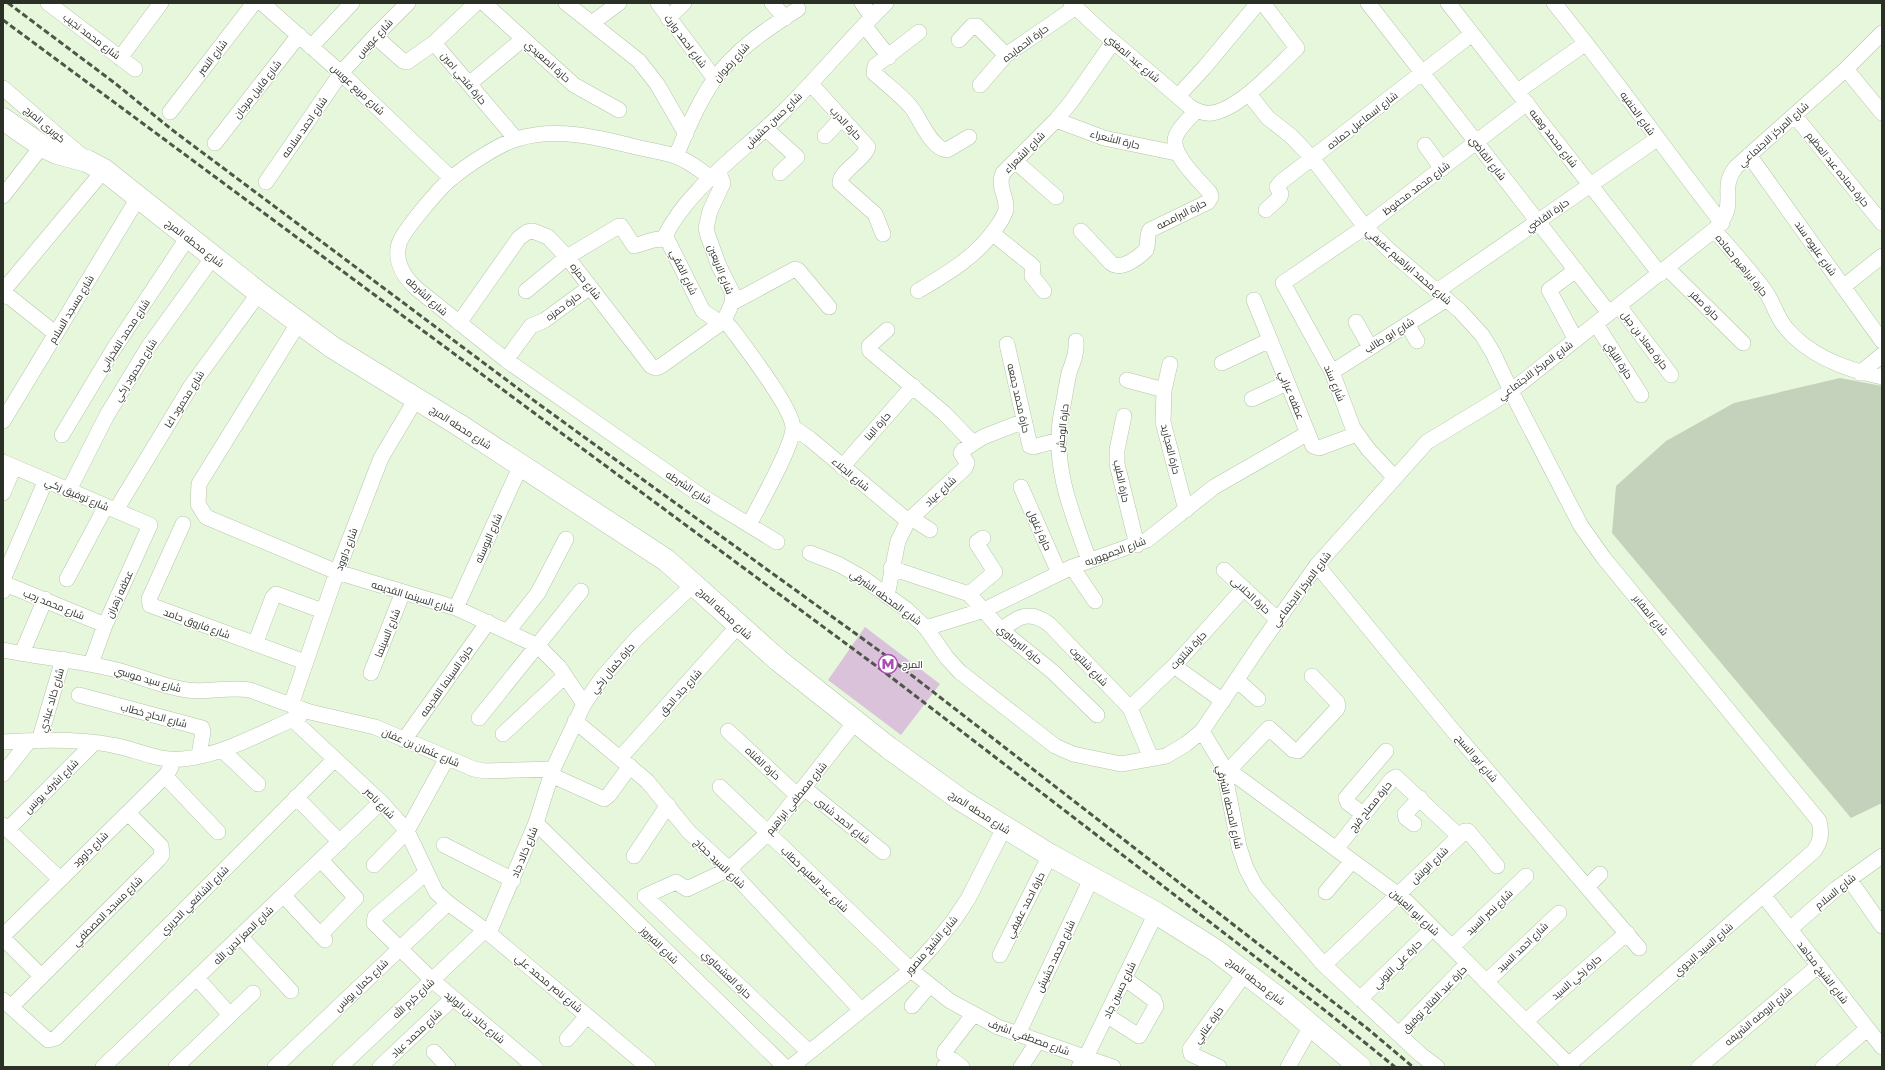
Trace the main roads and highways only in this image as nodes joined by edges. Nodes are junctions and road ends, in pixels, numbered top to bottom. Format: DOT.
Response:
graph roads {
  1 [pos="3,119"];
  2 [pos="1360,1067"];
  1 -- 2 [label="main road, شارع محطه المرج"];
}
